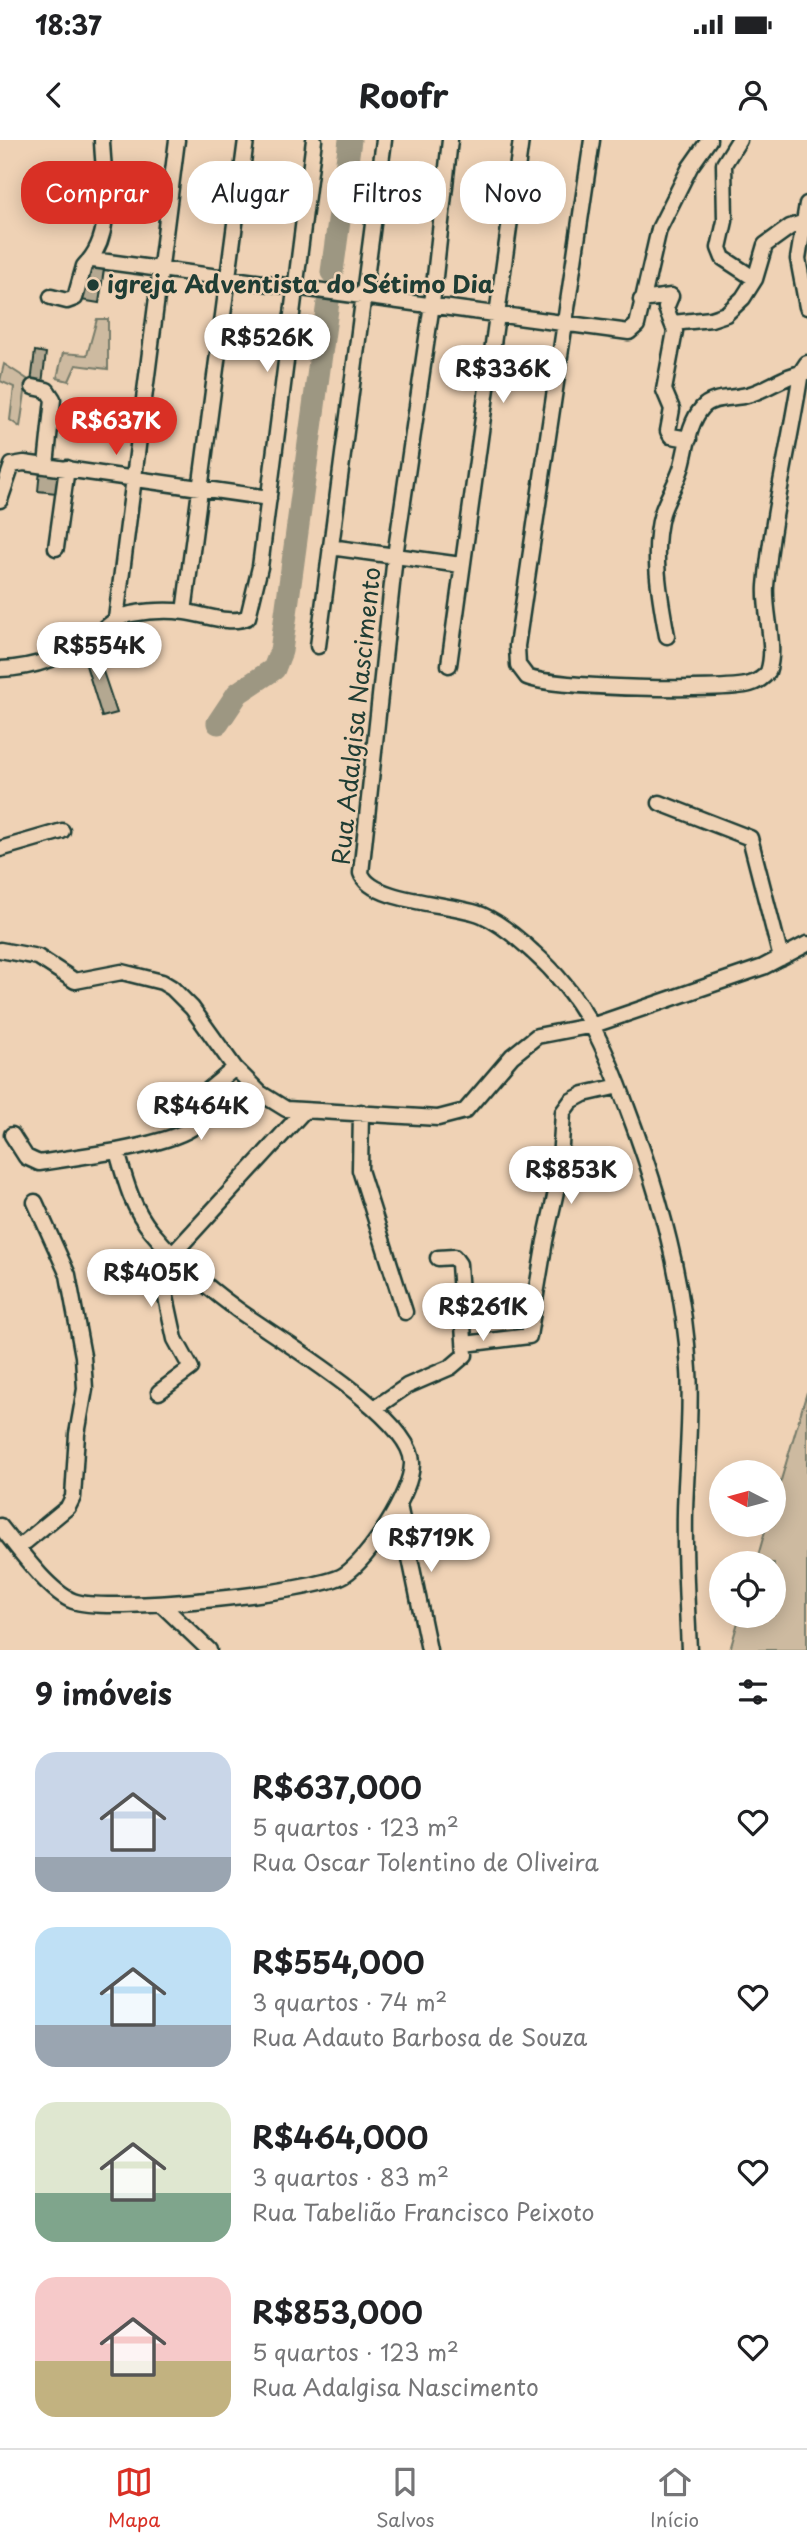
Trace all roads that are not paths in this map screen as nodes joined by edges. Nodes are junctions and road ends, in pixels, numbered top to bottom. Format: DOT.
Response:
graph roads {
  1 [pos="102,140"];
  2 [pos="177,140"];
  3 [pos="246,140"];
  4 [pos="314,140"];
  5 [pos="384,140"];
  6 [pos="450,140"];
  7 [pos="521,140"];
  8 [pos="592,140"];
  9 [pos="709,140"];
  10 [pos="739,140"];
  11 [pos="807,204"];
  12 [pos="805,222"];
  13 [pos="93,260"];
  14 [pos="161,268"];
  15 [pos="228,278"];
  16 [pos="755,279"];
  17 [pos="296,287"];
  18 [pos="363,296"];
  19 [pos="51,297"];
  20 [pos="641,300"];
  21 [pos="432,304"];
  22 [pos="807,307"];
  23 [pos="499,312"];
  24 [pos="567,321"];
  25 [pos="673,323"];
  26 [pos="805,369"];
  27 [pos="33,387"];
  28 [pos="689,439"];
  29 [pos="46,465"];
  30 [pos="67,468"];
  31 [pos="133,477"];
  32 [pos="199,487"];
  33 [pos="269,498"];
  34 [pos="0,500"];
  35 [pos="331,547"];
  36 [pos="56,548"];
  37 [pos="396,556"];
  38 [pos="461,565"];
  39 [pos="184,612"];
  40 [pos="116,619"];
  41 [pos="667,636"];
  42 [pos="318,646"];
  43 [pos="449,665"];
  44 [pos="0,670"];
  45 [pos="660,803"];
  46 [pos="62,831"];
  47 [pos="0,849"];
  48 [pos="807,944"];
  49 [pos="0,950"];
  50 [pos="781,958"];
  51 [pos="594,1025"];
  52 [pos="235,1068"];
  53 [pos="619,1086"];
  54 [pos="361,1112"];
  55 [pos="302,1113"];
  56 [pos="12,1135"];
  57 [pos="117,1151"];
  58 [pos="35,1202"];
  59 [pos="168,1250"];
  60 [pos="438,1258"];
  61 [pos="405,1312"];
  62 [pos="465,1344"];
  63 [pos="159,1392"];
  64 [pos="375,1408"];
  65 [pos="398,1505"];
  66 [pos="0,1526"];
  67 [pos="18,1548"];
  68 [pos="161,1604"];
  69 [pos="209,1650"];
  70 [pos="429,1650"];
  71 [pos="689,1650"];
  1 -- 13 [label="street"];
  2 -- 14 [label="street"];
  3 -- 15 [label="street"];
  4 -- 17 [label="street"];
  5 -- 18 [label="street"];
  6 -- 21 [label="street, Rua Adalgisa Nascimento"];
  7 -- 23 [label="street"];
  8 -- 24 [label="street"];
  9 -- 20 [label="street"];
  10 -- 16 [label="street"];
  11 -- 12 [label="street"];
  12 -- 16 [label="street"];
  12 -- 22 [label="street"];
  13 -- 14 [label="street"];
  13 -- 19 [label="street"];
  14 -- 15 [label="street"];
  14 -- 31 [label="street"];
  15 -- 17 [label="street"];
  15 -- 32 [label="street"];
  16 -- 25 [label="street"];
  17 -- 18 [label="street"];
  17 -- 33 [label="street"];
  18 -- 21 [label="street"];
  18 -- 35 [label="street"];
  20 -- 24 [label="street"];
  20 -- 25 [label="street"];
  21 -- 23 [label="street"];
  21 -- 37 [label="street, Rua Adalgisa Nascimento"];
  23 -- 24 [label="street"];
  23 -- 38 [label="street"];
  24 -- 26 [label="street"];
  25 -- 28 [label="street"];
  26 -- 28 [label="street"];
  27 -- 29 [label="street"];
  28 -- 41 [label="street"];
  29 -- 30 [label="street"];
  29 -- 34 [label="street"];
  30 -- 31 [label="street"];
  30 -- 36 [label="street"];
  31 -- 32 [label="street"];
  31 -- 40 [label="street"];
  32 -- 33 [label="street"];
  32 -- 39 [label="street"];
  33 -- 39 [label="street"];
  35 -- 37 [label="street"];
  35 -- 42 [label="street"];
  37 -- 38 [label="street"];
  37 -- 51 [label="street, Rua Adalgisa Nascimento"];
  38 -- 43 [label="street"];
  39 -- 40 [label="street"];
  40 -- 44 [label="street"];
  45 -- 50 [label="street"];
  46 -- 47 [label="street"];
  48 -- 50 [label="street"];
  49 -- 52 [label="street"];
  50 -- 51 [label="street"];
  51 -- 53 [label="street, Rua Adalgisa Nascimento"];
  51 -- 54 [label="street"];
  52 -- 55 [label="street"];
  52 -- 57 [label="street"];
  53 -- 62 [label="street"];
  53 -- 71 [label="street, Rua Adalgisa Nascimento"];
  54 -- 55 [label="street"];
  54 -- 61 [label="street"];
  55 -- 59 [label="street"];
  56 -- 57 [label="street"];
  57 -- 59 [label="street"];
  58 -- 67 [label="street"];
  59 -- 63 [label="street"];
  59 -- 64 [label="street"];
  60 -- 62 [label="street"];
  62 -- 64 [label="street"];
  64 -- 65 [label="street"];
  65 -- 68 [label="street"];
  65 -- 70 [label="street"];
  66 -- 67 [label="street"];
  67 -- 68 [label="street"];
  68 -- 69 [label="street"];
}
